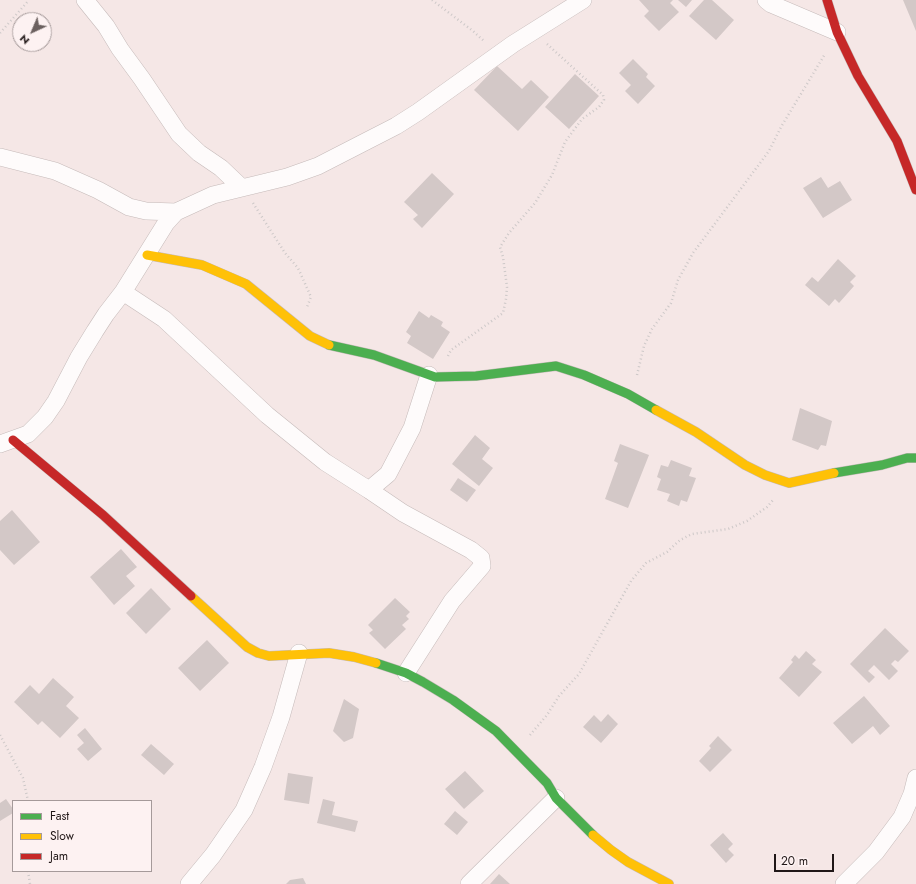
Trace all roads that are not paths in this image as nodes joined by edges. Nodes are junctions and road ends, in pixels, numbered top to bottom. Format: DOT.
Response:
graph roads {
  1 [pos="85,0"];
  2 [pos="583,0"];
  3 [pos="766,0"];
  4 [pos="827,0"];
  5 [pos="837,32"];
  6 [pos="0,157"];
  7 [pos="242,188"];
  8 [pos="916,190"];
  9 [pos="176,212"];
  10 [pos="147,254"];
  11 [pos="123,292"];
  12 [pos="432,376"];
  13 [pos="6,442"];
  14 [pos="916,458"];
  15 [pos="369,490"];
  16 [pos="299,654"];
  17 [pos="406,674"];
  18 [pos="916,778"];
  19 [pos="556,798"];
  20 [pos="189,884"];
  21 [pos="469,884"];
  22 [pos="669,884"];
  23 [pos="844,884"];
  1 -- 7 [label="street"];
  2 -- 7 [label="street"];
  3 -- 5 [label="street"];
  4 -- 5 [label="street"];
  5 -- 8 [label="street"];
  6 -- 9 [label="street"];
  7 -- 9 [label="street"];
  9 -- 10 [label="street"];
  10 -- 11 [label="street"];
  10 -- 12 [label="street"];
  11 -- 13 [label="street"];
  11 -- 15 [label="street"];
  12 -- 14 [label="street"];
  12 -- 15 [label="street"];
  13 -- 16 [label="street"];
  15 -- 17 [label="street"];
  16 -- 17 [label="street"];
  16 -- 20 [label="street"];
  17 -- 19 [label="street"];
  18 -- 23 [label="street"];
  19 -- 21 [label="street"];
  19 -- 22 [label="street"];
}
